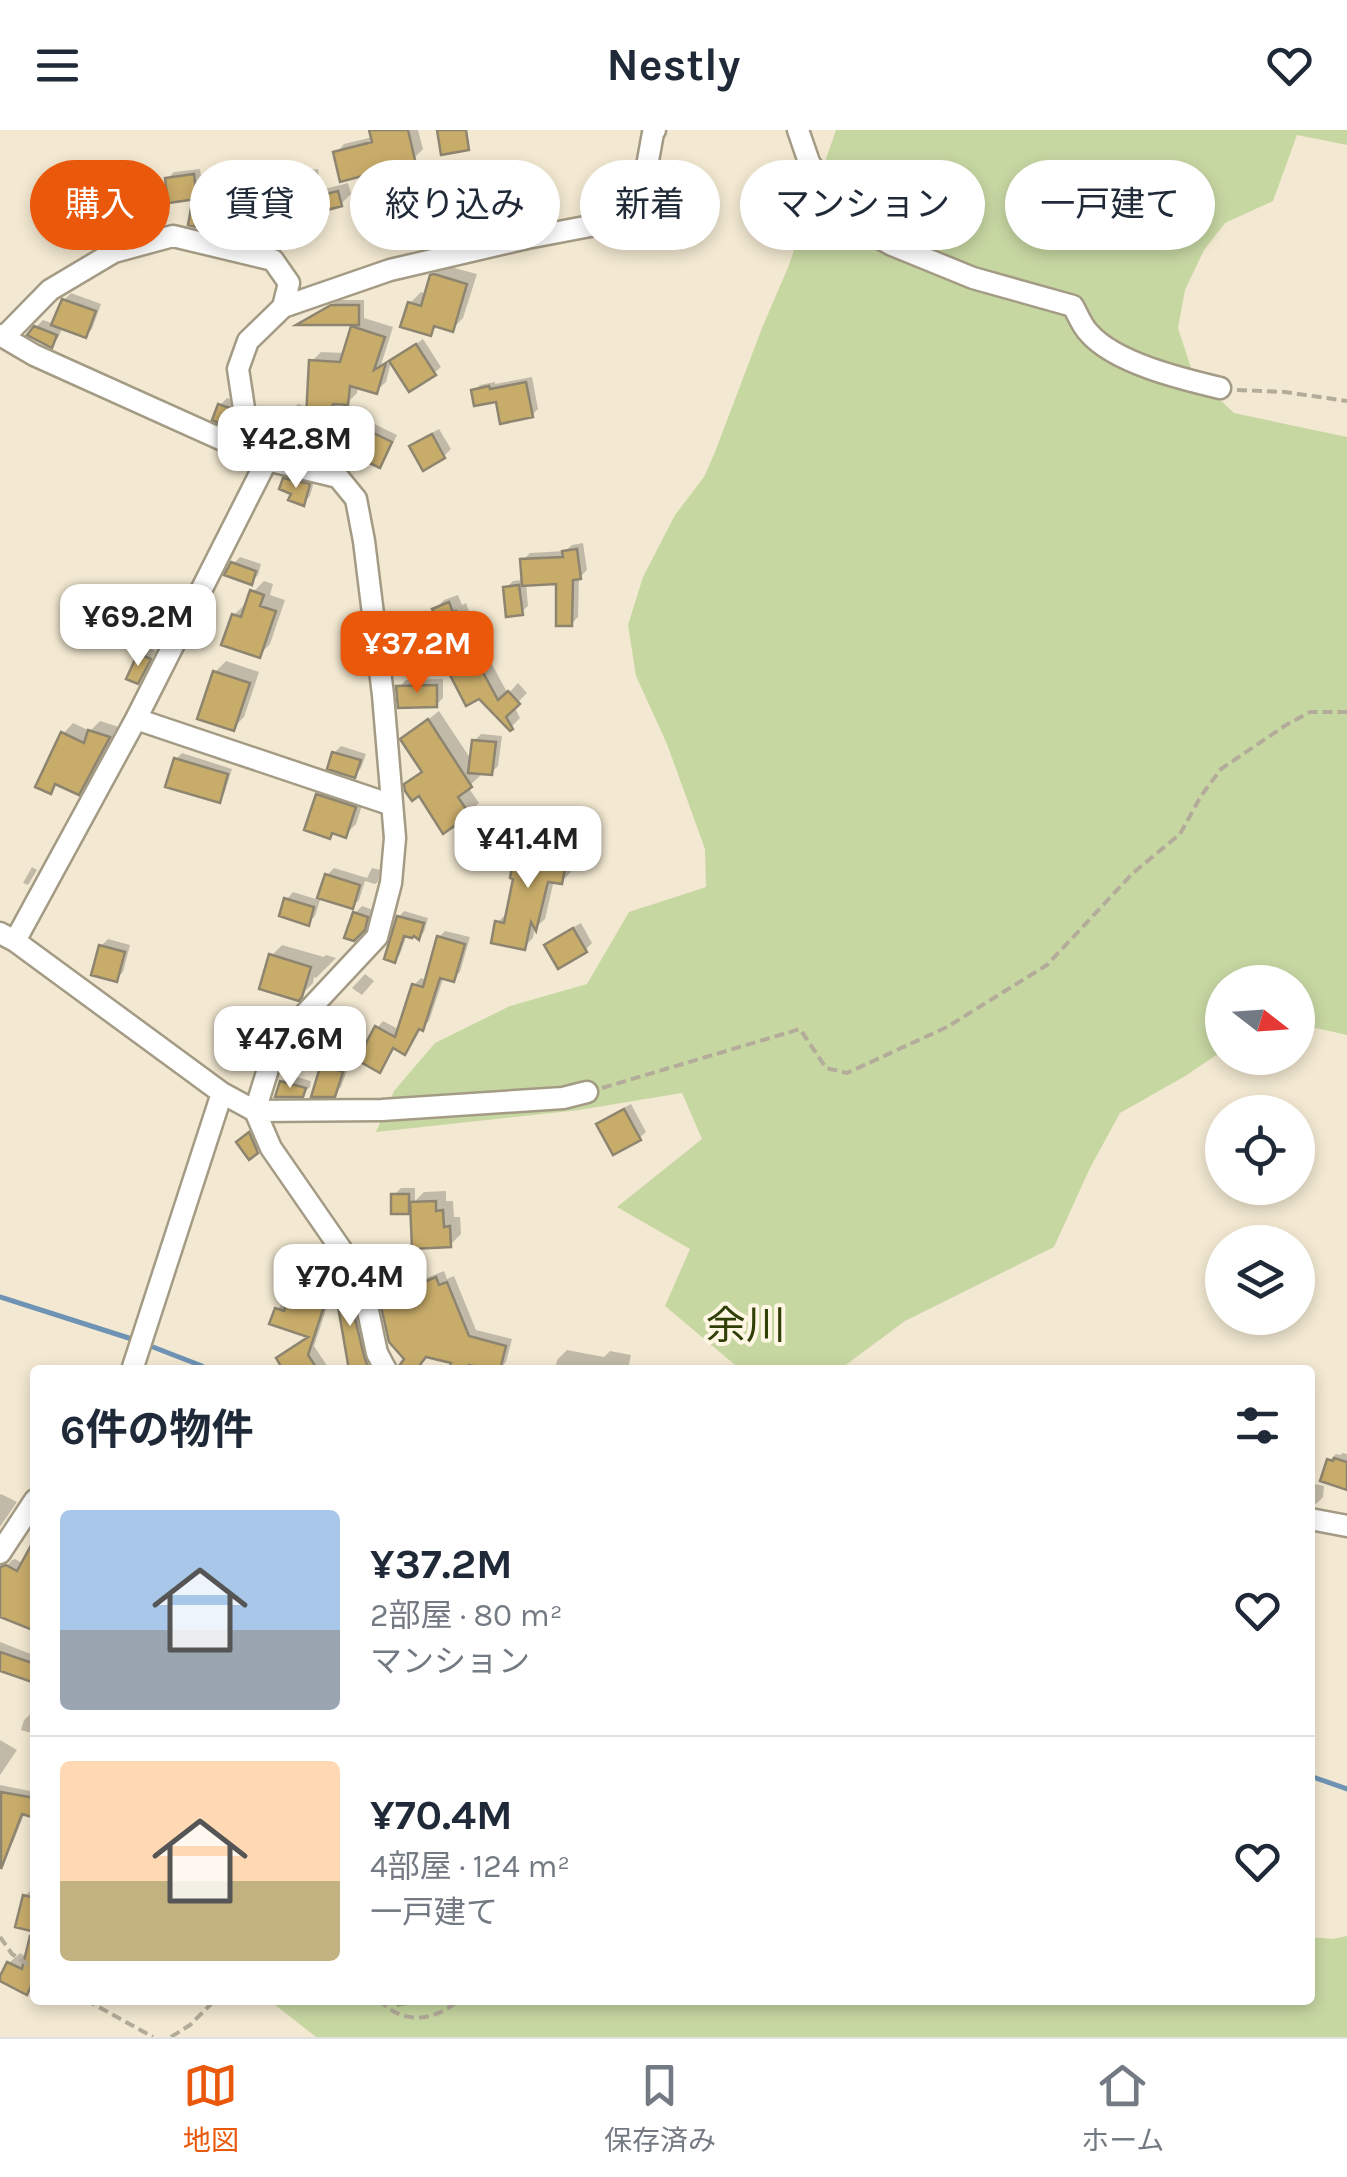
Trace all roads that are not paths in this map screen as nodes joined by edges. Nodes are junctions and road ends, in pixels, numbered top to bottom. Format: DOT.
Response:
graph roads {
  1 [pos="655,130"];
  2 [pos="798,130"];
  3 [pos="283,308"];
  4 [pos="2,336"];
  5 [pos="1220,388"];
  6 [pos="259,457"];
  7 [pos="136,719"];
  8 [pos="392,806"];
  9 [pos="8,937"];
  10 [pos="222,1092"];
  11 [pos="588,1092"];
  12 [pos="255,1110"];
  13 [pos="134,1365"];
  14 [pos="383,1365"];
  15 [pos="30,1508"];
  16 [pos="1315,1520"];
  17 [pos="1347,1526"];
  18 [pos="0,1553"];
  1 -- 3 [label="street"];
  2 -- 5 [label="street"];
  3 -- 4 [label="street"];
  3 -- 6 [label="street"];
  4 -- 6 [label="street"];
  6 -- 7 [label="street"];
  6 -- 8 [label="street"];
  7 -- 8 [label="street"];
  7 -- 9 [label="street"];
  8 -- 12 [label="street"];
  9 -- 10 [label="street"];
  10 -- 12 [label="street"];
  10 -- 13 [label="street"];
  11 -- 12 [label="street"];
  12 -- 14 [label="street"];
  15 -- 18 [label="street"];
  16 -- 17 [label="street"];
}
